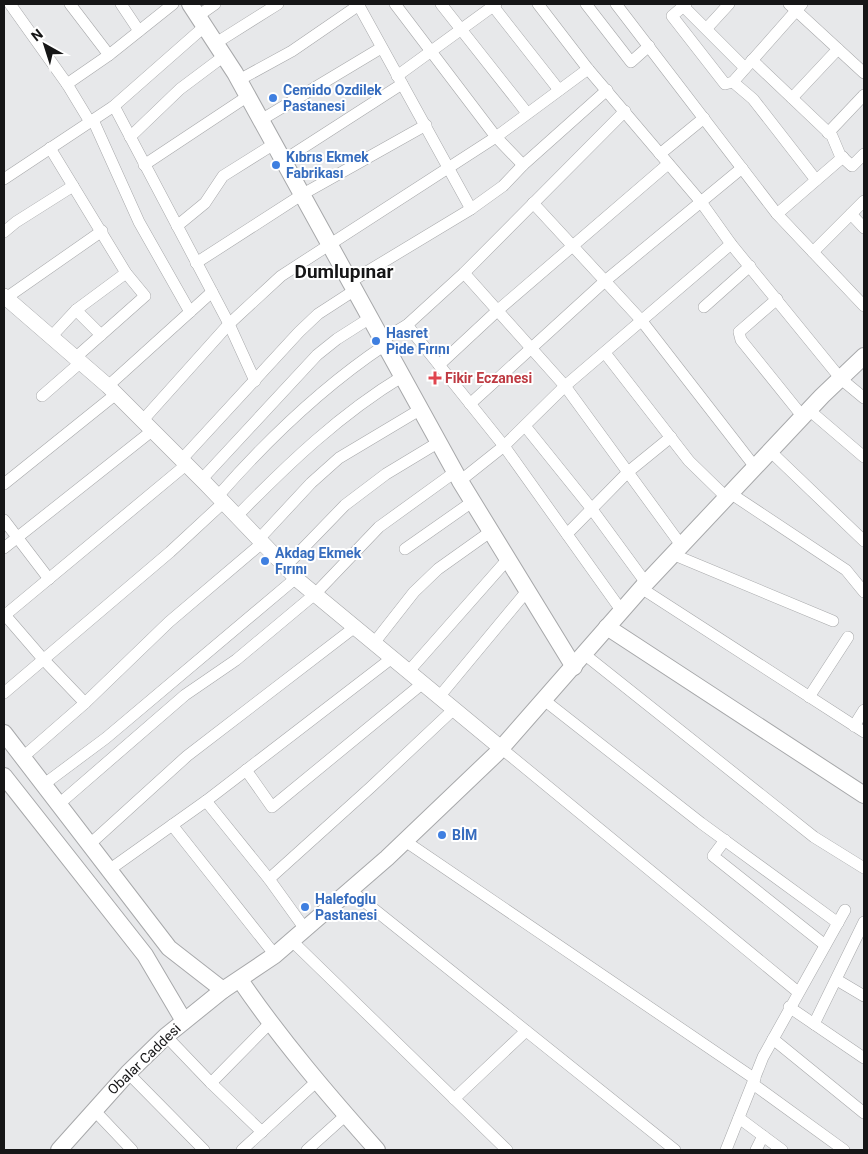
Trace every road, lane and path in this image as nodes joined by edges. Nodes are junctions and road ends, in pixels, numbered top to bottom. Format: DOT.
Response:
graph roads {
  1 [pos="10,4"];
  2 [pos="70,4"];
  3 [pos="121,4"];
  4 [pos="173,4"];
  5 [pos="215,4"];
  6 [pos="278,4"];
  7 [pos="395,4"];
  8 [pos="441,4"];
  9 [pos="538,4"];
  10 [pos="586,4"];
  11 [pos="616,4"];
  12 [pos="728,4"];
  13 [pos="359,5"];
  14 [pos="684,5"];
  15 [pos="489,6"];
  16 [pos="796,6"];
  17 [pos="198,15"];
  18 [pos="707,28"];
  19 [pos="460,29"];
  20 [pos="139,31"];
  21 [pos="649,46"];
  22 [pos="381,48"];
  23 [pos="838,49"];
  24 [pos="220,50"];
  25 [pos="431,52"];
  26 [pos="109,55"];
  27 [pos="749,64"];
  28 [pos="588,69"];
  29 [pos="864,73"];
  30 [pos="239,80"];
  31 [pos="399,80"];
  32 [pos="732,82"];
  33 [pos="67,84"];
  34 [pos="559,90"];
  35 [pos="607,90"];
  36 [pos="864,95"];
  37 [pos="248,96"];
  38 [pos="792,98"];
  39 [pos="114,106"];
  40 [pos="625,110"];
  41 [pos="527,113"];
  42 [pos="704,118"];
  43 [pos="261,120"];
  44 [pos="91,121"];
  45 [pos="426,125"];
  46 [pos="828,133"];
  47 [pos="130,137"];
  48 [pos="496,137"];
  49 [pos="274,144"];
  50 [pos="50,148"];
  51 [pos="660,154"];
  52 [pos="864,154"];
  53 [pos="843,157"];
  54 [pos="284,160"];
  55 [pos="668,164"];
  56 [pos="144,165"];
  57 [pos="523,165"];
  58 [pos="742,168"];
  59 [pos="448,169"];
  60 [pos="4,179"];
  61 [pos="816,180"];
  62 [pos="73,186"];
  63 [pos="302,194"];
  64 [pos="864,201"];
  65 [pos="701,202"];
  66 [pos="532,203"];
  67 [pos="471,209"];
  68 [pos="777,214"];
  69 [pos="851,214"];
  70 [pos="177,226"];
  71 [pos="864,228"];
  72 [pos="102,231"];
  73 [pos="4,232"];
  74 [pos="329,244"];
  75 [pos="732,244"];
  76 [pos="572,246"];
  77 [pos="813,252"];
  78 [pos="196,263"];
  79 [pos="750,266"];
  80 [pos="126,273"];
  81 [pos="464,273"];
  82 [pos="605,281"];
  83 [pos="352,286"];
  84 [pos="212,292"];
  85 [pos="5,297"];
  86 [pos="776,299"];
  87 [pos="864,306"];
  88 [pos="704,307"];
  89 [pos="76,310"];
  90 [pos="497,310"];
  91 [pos="190,312"];
  92 [pos="370,318"];
  93 [pos="641,320"];
  94 [pos="229,324"];
  95 [pos="407,325"];
  96 [pos="101,335"];
  97 [pos="51,337"];
  98 [pos="384,343"];
  99 [pos="532,349"];
  100 [pos="605,352"];
  101 [pos="864,356"];
  102 [pos="78,360"];
  103 [pos="439,365"];
  104 [pos="403,376"];
  105 [pos="840,379"];
  106 [pos="255,381"];
  107 [pos="565,386"];
  108 [pos="112,390"];
  109 [pos="42,396"];
  110 [pos="864,398"];
  111 [pos="470,404"];
  112 [pos="421,409"];
  113 [pos="806,413"];
  114 [pos="148,425"];
  115 [pos="525,426"];
  116 [pos="671,437"];
  117 [pos="439,442"];
  118 [pos="504,446"];
  119 [pos="770,451"];
  120 [pos="864,456"];
  121 [pos="185,462"];
  122 [pos="755,467"];
  123 [pos="628,472"];
  124 [pos="458,477"];
  125 [pos="202,479"];
  126 [pos="4,484"];
  127 [pos="728,495"];
  128 [pos="221,499"];
  129 [pos="472,502"];
  130 [pos="591,508"];
  131 [pos="237,516"];
  132 [pos="4,520"];
  133 [pos="490,532"];
  134 [pos="567,534"];
  135 [pos="16,538"];
  136 [pos="261,541"];
  137 [pos="864,541"];
  138 [pos="4,548"];
  139 [pos="404,549"];
  140 [pos="677,549"];
  141 [pos="507,560"];
  142 [pos="285,567"];
  143 [pos="296,578"];
  144 [pos="49,580"];
  145 [pos="644,585"];
  146 [pos="527,591"];
  147 [pos="864,592"];
  148 [pos="315,594"];
  149 [pos="621,610"];
  150 [pos="4,615"];
  151 [pos="833,621"];
  152 [pos="355,627"];
  153 [pos="607,627"];
  154 [pos="848,637"];
  155 [pos="374,643"];
  156 [pos="392,658"];
  157 [pos="43,660"];
  158 [pos="579,660"];
  159 [pos="408,672"];
  160 [pos="423,684"];
  161 [pos="4,693"];
  162 [pos="439,697"];
  163 [pos="809,697"];
  164 [pos="544,700"];
  165 [pos="85,704"];
  166 [pos="454,709"];
  167 [pos="864,710"];
  168 [pos="854,726"];
  169 [pos="864,732"];
  170 [pos="4,733"];
  171 [pos="501,748"];
  172 [pos="23,757"];
  173 [pos="246,770"];
  174 [pos="4,776"];
  175 [pos="43,784"];
  176 [pos="864,795"];
  177 [pos="206,800"];
  178 [pos="59,804"];
  179 [pos="172,825"];
  180 [pos="405,840"];
  181 [pos="725,840"];
  182 [pos="90,844"];
  183 [pos="864,868"];
  184 [pos="109,870"];
  185 [pos="269,879"];
  186 [pos="350,890"];
  187 [pos="846,910"];
  188 [pos="838,923"];
  189 [pos="863,927"];
  190 [pos="305,929"];
  191 [pos="292,941"];
  192 [pos="826,945"];
  193 [pos="275,955"];
  194 [pos="240,980"];
  195 [pos="837,980"];
  196 [pos="223,990"];
  197 [pos="798,992"];
  198 [pos="864,996"];
  199 [pos="789,1007"];
  200 [pos="184,1021"];
  201 [pos="270,1023"];
  202 [pos="814,1024"];
  203 [pos="526,1031"];
  204 [pos="166,1036"];
  205 [pos="773,1039"];
  206 [pos="864,1058"];
  207 [pos="128,1073"];
  208 [pos="316,1082"];
  209 [pos="754,1082"];
  210 [pos="210,1083"];
  211 [pos="454,1099"];
  212 [pos="94,1110"];
  213 [pos="864,1113"];
  214 [pos="346,1115"];
  215 [pos="739,1118"];
  216 [pos="262,1132"];
  217 [pos="764,1136"];
  218 [pos="59,1150"];
  219 [pos="132,1150"];
  220 [pos="204,1150"];
  221 [pos="242,1150"];
  222 [pos="307,1150"];
  223 [pos="376,1150"];
  224 [pos="507,1150"];
  225 [pos="675,1150"];
  226 [pos="726,1150"];
  227 [pos="756,1150"];
  228 [pos="782,1150"];
  229 [pos="844,1150"];
  1 -- 33 [label="street"];
  2 -- 26 [label="street"];
  3 -- 20 [label="street"];
  4 -- 20 [label="street"];
  5 -- 17 [label="street"];
  6 -- 24 [label="street"];
  7 -- 25 [label="street"];
  8 -- 19 [label="street"];
  9 -- 28 [label="street"];
  10 -- 21 [label="street"];
  11 -- 21 [label="street"];
  12 -- 18 [label="street"];
  13 -- 22 [label="street"];
  13 -- 30 [label="street"];
  14 -- 18 [label="street"];
  14 -- 32 [label="street"];
  15 -- 19 [label="street"];
  15 -- 34 [label="street"];
  16 -- 23 [label="street"];
  16 -- 27 [label="street"];
  17 -- 24 [label="main road"];
  17 -- 39 [label="street"];
  18 -- 27 [label="street"];
  19 -- 25 [label="street"];
  19 -- 41 [label="street"];
  20 -- 26 [label="street"];
  21 -- 42 [label="street"];
  22 -- 31 [label="street"];
  22 -- 43 [label="street"];
  23 -- 29 [label="street"];
  23 -- 38 [label="street"];
  24 -- 30 [label="main road"];
  24 -- 47 [label="street"];
  25 -- 31 [label="street"];
  25 -- 48 [label="street"];
  26 -- 33 [label="street"];
  27 -- 32 [label="street"];
  27 -- 38 [label="street"];
  28 -- 34 [label="street"];
  28 -- 35 [label="street"];
  30 -- 37 [label="main road"];
  31 -- 45 [label="street"];
  31 -- 54 [label="street"];
  32 -- 61 [label="street"];
  33 -- 44 [label="street"];
  34 -- 41 [label="street"];
  35 -- 40 [label="street"];
  35 -- 57 [label="street"];
  36 -- 46 [label="street"];
  37 -- 43 [label="main road"];
  37 -- 56 [label="street"];
  38 -- 46 [label="street"];
  39 -- 44 [label="street"];
  39 -- 47 [label="street"];
  40 -- 51 [label="street"];
  40 -- 66 [label="street"];
  41 -- 48 [label="street"];
  42 -- 51 [label="street"];
  42 -- 58 [label="street"];
  43 -- 49 [label="main road"];
  44 -- 50 [label="street"];
  44 -- 91 [label="street"];
  45 -- 59 [label="street"];
  45 -- 63 [label="street"];
  46 -- 53 [label="street"];
  47 -- 56 [label="street"];
  48 -- 57 [label="street"];
  48 -- 59 [label="street"];
  49 -- 54 [label="main road"];
  49 -- 70 [label="street"];
  50 -- 60 [label="street"];
  50 -- 62 [label="street"];
  51 -- 55 [label="street"];
  52 -- 53 [label="street"];
  53 -- 61 [label="street"];
  54 -- 63 [label="main road"];
  55 -- 65 [label="street"];
  55 -- 76 [label="street"];
  56 -- 70 [label="street"];
  57 -- 67 [label="street"];
  58 -- 65 [label="street"];
  58 -- 68 [label="street"];
  59 -- 67 [label="street"];
  59 -- 74 [label="street"];
  61 -- 68 [label="street"];
  62 -- 72 [label="street"];
  62 -- 73 [label="street"];
  63 -- 74 [label="main road"];
  63 -- 78 [label="street"];
  64 -- 69 [label="street"];
  65 -- 75 [label="street"];
  65 -- 82 [label="street"];
  66 -- 76 [label="street"];
  66 -- 81 [label="street"];
  67 -- 83 [label="street"];
  68 -- 77 [label="street"];
  69 -- 71 [label="street"];
  69 -- 77 [label="street"];
  70 -- 78 [label="street"];
  72 -- 80 [label="street"];
  72 -- 85 [label="street"];
  74 -- 83 [label="main road"];
  74 -- 94 [label="street"];
  75 -- 79 [label="street"];
  75 -- 93 [label="street"];
  76 -- 82 [label="street"];
  76 -- 90 [label="street"];
  77 -- 87 [label="street"];
  78 -- 84 [label="street"];
  79 -- 86 [label="street"];
  79 -- 88 [label="street"];
  80 -- 89 [label="street"];
  80 -- 96 [label="street"];
  81 -- 90 [label="street"];
  81 -- 95 [label="street"];
  82 -- 93 [label="street"];
  82 -- 99 [label="street"];
  83 -- 92 [label="main road"];
  83 -- 106 [label="street"];
  84 -- 91 [label="street"];
  84 -- 94 [label="street"];
  85 -- 97 [label="street"];
  86 -- 105 [label="street"];
  86 -- 113 [label="street"];
  89 -- 96 [label="street"];
  89 -- 97 [label="street"];
  90 -- 99 [label="street"];
  90 -- 103 [label="street"];
  91 -- 108 [label="street"];
  92 -- 98 [label="main road"];
  92 -- 125 [label="street"];
  93 -- 100 [label="street"];
  93 -- 122 [label="street"];
  94 -- 106 [label="street"];
  94 -- 114 [label="street"];
  95 -- 98 [label="street"];
  95 -- 103 [label="street"];
  96 -- 102 [label="street"];
  97 -- 102 [label="street"];
  98 -- 104 [label="main road"];
  98 -- 128 [label="street"];
  99 -- 107 [label="street"];
  99 -- 111 [label="street"];
  100 -- 107 [label="street"];
  100 -- 116 [label="street"];
  101 -- 105 [label="main road, Obalar Caddesi"];
  102 -- 108 [label="street"];
  102 -- 109 [label="street"];
  103 -- 111 [label="street"];
  104 -- 112 [label="main road"];
  104 -- 131 [label="street"];
  105 -- 110 [label="street"];
  105 -- 113 [label="main road, Obalar Caddesi"];
  106 -- 121 [label="street"];
  107 -- 115 [label="street"];
  107 -- 123 [label="street"];
  108 -- 114 [label="street"];
  108 -- 126 [label="street"];
  111 -- 118 [label="street"];
  112 -- 117 [label="main road"];
  112 -- 136 [label="street"];
  113 -- 119 [label="main road, Obalar Caddesi"];
  113 -- 120 [label="street"];
  114 -- 121 [label="street"];
  114 -- 135 [label="street"];
  115 -- 118 [label="street"];
  115 -- 130 [label="street"];
  116 -- 123 [label="street"];
  116 -- 127 [label="street"];
  117 -- 124 [label="main road"];
  117 -- 142 [label="street"];
  118 -- 124 [label="street"];
  118 -- 134 [label="street"];
  119 -- 122 [label="main road, Obalar Caddesi"];
  119 -- 137 [label="street"];
  121 -- 125 [label="street"];
  121 -- 144 [label="street"];
  122 -- 127 [label="main road, Obalar Caddesi"];
  123 -- 130 [label="street"];
  123 -- 140 [label="street"];
  124 -- 129 [label="main road"];
  124 -- 148 [label="street"];
  125 -- 128 [label="street"];
  127 -- 140 [label="main road, Obalar Caddesi"];
  127 -- 147 [label="street"];
  128 -- 131 [label="street"];
  128 -- 157 [label="street"];
  129 -- 133 [label="main road"];
  129 -- 139 [label="street"];
  130 -- 134 [label="street"];
  130 -- 145 [label="street"];
  131 -- 136 [label="street"];
  132 -- 135 [label="street"];
  133 -- 141 [label="main road"];
  133 -- 155 [label="street"];
  134 -- 149 [label="street"];
  135 -- 138 [label="street"];
  135 -- 144 [label="street"];
  136 -- 142 [label="street"];
  136 -- 165 [label="street"];
  140 -- 145 [label="main road, Obalar Caddesi"];
  140 -- 151 [label="street"];
  141 -- 146 [label="main road"];
  141 -- 159 [label="street"];
  142 -- 143 [label="street"];
  143 -- 148 [label="street"];
  143 -- 175 [label="street"];
  144 -- 150 [label="street"];
  145 -- 149 [label="main road, Obalar Caddesi"];
  145 -- 163 [label="street"];
  146 -- 158 [label="main road"];
  146 -- 162 [label="street"];
  148 -- 152 [label="street"];
  148 -- 178 [label="street"];
  149 -- 153 [label="main road, Obalar Caddesi"];
  150 -- 157 [label="street"];
  152 -- 155 [label="street"];
  152 -- 182 [label="street"];
  153 -- 158 [label="main road, Obalar Caddesi"];
  153 -- 176 [label="main road"];
  154 -- 163 [label="street"];
  155 -- 156 [label="street"];
  156 -- 159 [label="street"];
  156 -- 173 [label="street"];
  157 -- 161 [label="street"];
  157 -- 165 [label="street"];
  158 -- 164 [label="main road, Obalar Caddesi"];
  158 -- 183 [label="street"];
  159 -- 160 [label="street"];
  160 -- 162 [label="street"];
  160 -- 173 [label="street"];
  162 -- 166 [label="street"];
  163 -- 168 [label="street"];
  164 -- 171 [label="main road, Obalar Caddesi"];
  164 -- 181 [label="street"];
  165 -- 172 [label="street"];
  166 -- 171 [label="street"];
  166 -- 185 [label="street"];
  167 -- 168 [label="street"];
  168 -- 169 [label="street"];
  170 -- 172 [label="main road"];
  171 -- 180 [label="main road, Obalar Caddesi"];
  171 -- 197 [label="street"];
  172 -- 175 [label="main road"];
  173 -- 177 [label="street"];
  174 -- 200 [label="main road"];
  175 -- 178 [label="main road"];
  177 -- 179 [label="street"];
  177 -- 185 [label="street"];
  178 -- 182 [label="main road"];
  179 -- 184 [label="street"];
  179 -- 193 [label="street"];
  180 -- 186 [label="main road, Obalar Caddesi"];
  180 -- 209 [label="street"];
  181 -- 188 [label="street"];
  181 -- 192 [label="street"];
  182 -- 184 [label="main road"];
  184 -- 196 [label="main road"];
  185 -- 190 [label="street"];
  186 -- 190 [label="main road, Obalar Caddesi"];
  186 -- 203 [label="street"];
  187 -- 188 [label="street"];
  188 -- 192 [label="street"];
  189 -- 195 [label="street"];
  190 -- 191 [label="main road, Obalar Caddesi"];
  191 -- 193 [label="main road, Obalar Caddesi"];
  191 -- 211 [label="street"];
  192 -- 197 [label="street"];
  193 -- 194 [label="main road, Obalar Caddesi"];
  194 -- 196 [label="main road, Obalar Caddesi"];
  194 -- 201 [label="main road"];
  195 -- 198 [label="street"];
  195 -- 202 [label="street"];
  196 -- 200 [label="main road, Obalar Caddesi"];
  197 -- 199 [label="street"];
  199 -- 202 [label="street"];
  199 -- 205 [label="street"];
  200 -- 204 [label="main road, Obalar Caddesi"];
  201 -- 208 [label="main road"];
  201 -- 210 [label="street"];
  202 -- 206 [label="street"];
  203 -- 211 [label="street"];
  203 -- 225 [label="street"];
  204 -- 207 [label="main road, Obalar Caddesi"];
  204 -- 210 [label="street"];
  205 -- 209 [label="street"];
  205 -- 213 [label="street"];
  207 -- 212 [label="main road, Obalar Caddesi"];
  207 -- 220 [label="street"];
  208 -- 214 [label="main road"];
  208 -- 216 [label="street"];
  209 -- 215 [label="street"];
  209 -- 229 [label="street"];
  210 -- 216 [label="street"];
  211 -- 224 [label="street"];
  212 -- 218 [label="main road, Obalar Caddesi"];
  212 -- 219 [label="street"];
  214 -- 222 [label="street"];
  214 -- 223 [label="main road"];
  215 -- 217 [label="street"];
  215 -- 226 [label="street"];
  216 -- 221 [label="street"];
  217 -- 227 [label="street"];
  217 -- 228 [label="street"];
}
